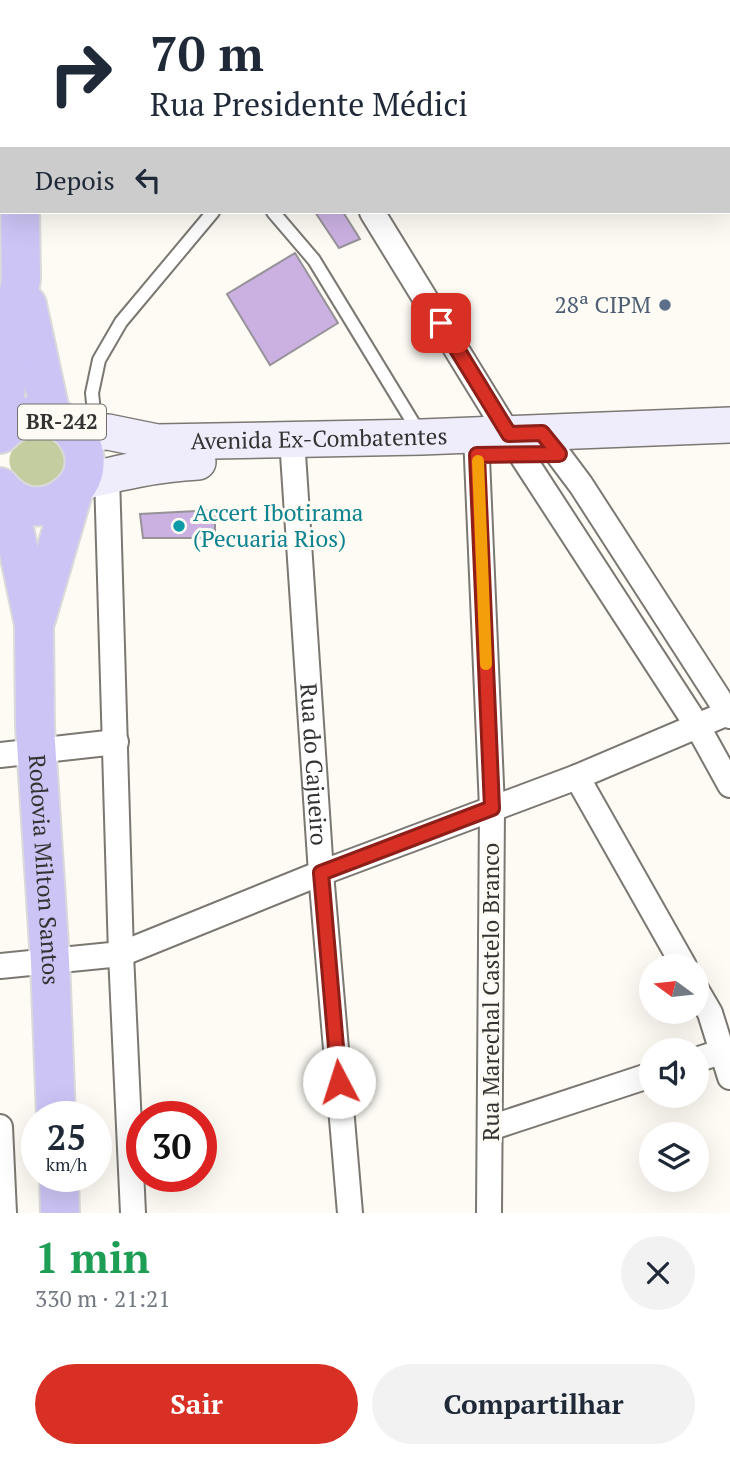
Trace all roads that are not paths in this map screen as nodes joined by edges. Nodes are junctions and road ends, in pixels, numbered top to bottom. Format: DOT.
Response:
graph roads {
  1 [pos="20,214"];
  2 [pos="211,214"];
  3 [pos="274,214"];
  4 [pos="373,214"];
  5 [pos="21,278"];
  6 [pos="730,425"];
  7 [pos="74,427"];
  8 [pos="0,433"];
  9 [pos="422,438"];
  10 [pos="514,444"];
  11 [pos="730,447"];
  12 [pos="293,448"];
  13 [pos="87,483"];
  14 [pos="3,491"];
  15 [pos="34,624"];
  16 [pos="729,713"];
  17 [pos="698,727"];
  18 [pos="116,742"];
  19 [pos="18,753"];
  20 [pos="577,777"];
  21 [pos="730,785"];
  22 [pos="492,808"];
  23 [pos="321,873"];
  24 [pos="121,954"];
  25 [pos="677,954"];
  26 [pos="50,961"];
  27 [pos="0,966"];
  28 [pos="709,1011"];
  29 [pos="726,1051"];
  30 [pos="709,1056"];
  31 [pos="730,1077"];
  32 [pos="639,1079"];
  33 [pos="55,1101"];
  34 [pos="0,1127"];
  35 [pos="490,1128"];
  36 [pos="59,1192"];
  37 [pos="4,1213"];
  38 [pos="60,1213"];
  39 [pos="133,1213"];
  40 [pos="350,1213"];
  41 [pos="489,1213"];
  1 -- 5 [label="highway, Rodovia Milton Santos / BR-242"];
  2 -- 7 [label="lane"];
  3 -- 9 [label="lane"];
  4 -- 10 [label="street"];
  5 -- 7 [label="highway, Rodovia Milton Santos"];
  5 -- 8 [label="highway, Rodovia Milton Santos / BR-242"];
  6 -- 10 [label="main road, Avenida Ex-Combatentes"];
  7 -- 8 [label="highway, Rodovia Milton Santos / BR-242"];
  7 -- 12 [label="main road, Avenida Ex-Combatentes"];
  7 -- 13 [label="highway, Rodovia Milton Santos / BR-242"];
  9 -- 10 [label="main road, Avenida Ex-Combatentes"];
  9 -- 12 [label="main road, Avenida Ex-Combatentes"];
  10 -- 11 [label="main road, Avenida Ex-Combatentes"];
  10 -- 12 [label="main road, Avenida Ex-Combatentes"];
  10 -- 16 [label="street"];
  10 -- 17 [label="street"];
  10 -- 22 [label="street, Rua Marechal Castelo Branco"];
  12 -- 13 [label="main road, Avenida Ex-Combatentes"];
  12 -- 23 [label="street, Rua do Cajueiro"];
  13 -- 14 [label="highway, Rodovia Milton Santos"];
  13 -- 15 [label="highway, Rodovia Milton Santos"];
  13 -- 18 [label="street"];
  14 -- 15 [label="highway, Rodovia Milton Santos"];
  15 -- 19 [label="highway, Rodovia Milton Santos"];
  16 -- 17 [label="street"];
  17 -- 20 [label="street"];
  17 -- 21 [label="street"];
  18 -- 19 [label="street"];
  18 -- 24 [label="street"];
  19 -- 26 [label="highway, Rodovia Milton Santos"];
  20 -- 22 [label="street"];
  20 -- 25 [label="street"];
  22 -- 23 [label="street"];
  22 -- 35 [label="street, Rua Marechal Castelo Branco"];
  23 -- 24 [label="street"];
  23 -- 40 [label="street, Rua do Cajueiro"];
  24 -- 26 [label="street"];
  24 -- 39 [label="street"];
  26 -- 27 [label="street"];
  26 -- 33 [label="highway, Rodovia Milton Santos"];
  28 -- 29 [label="street"];
  29 -- 30 [label="street"];
  29 -- 31 [label="street"];
  32 -- 35 [label="street"];
  34 -- 37 [label="street"];
  35 -- 41 [label="street, Rua Marechal Castelo Branco"];
  36 -- 38 [label="highway"];
}
